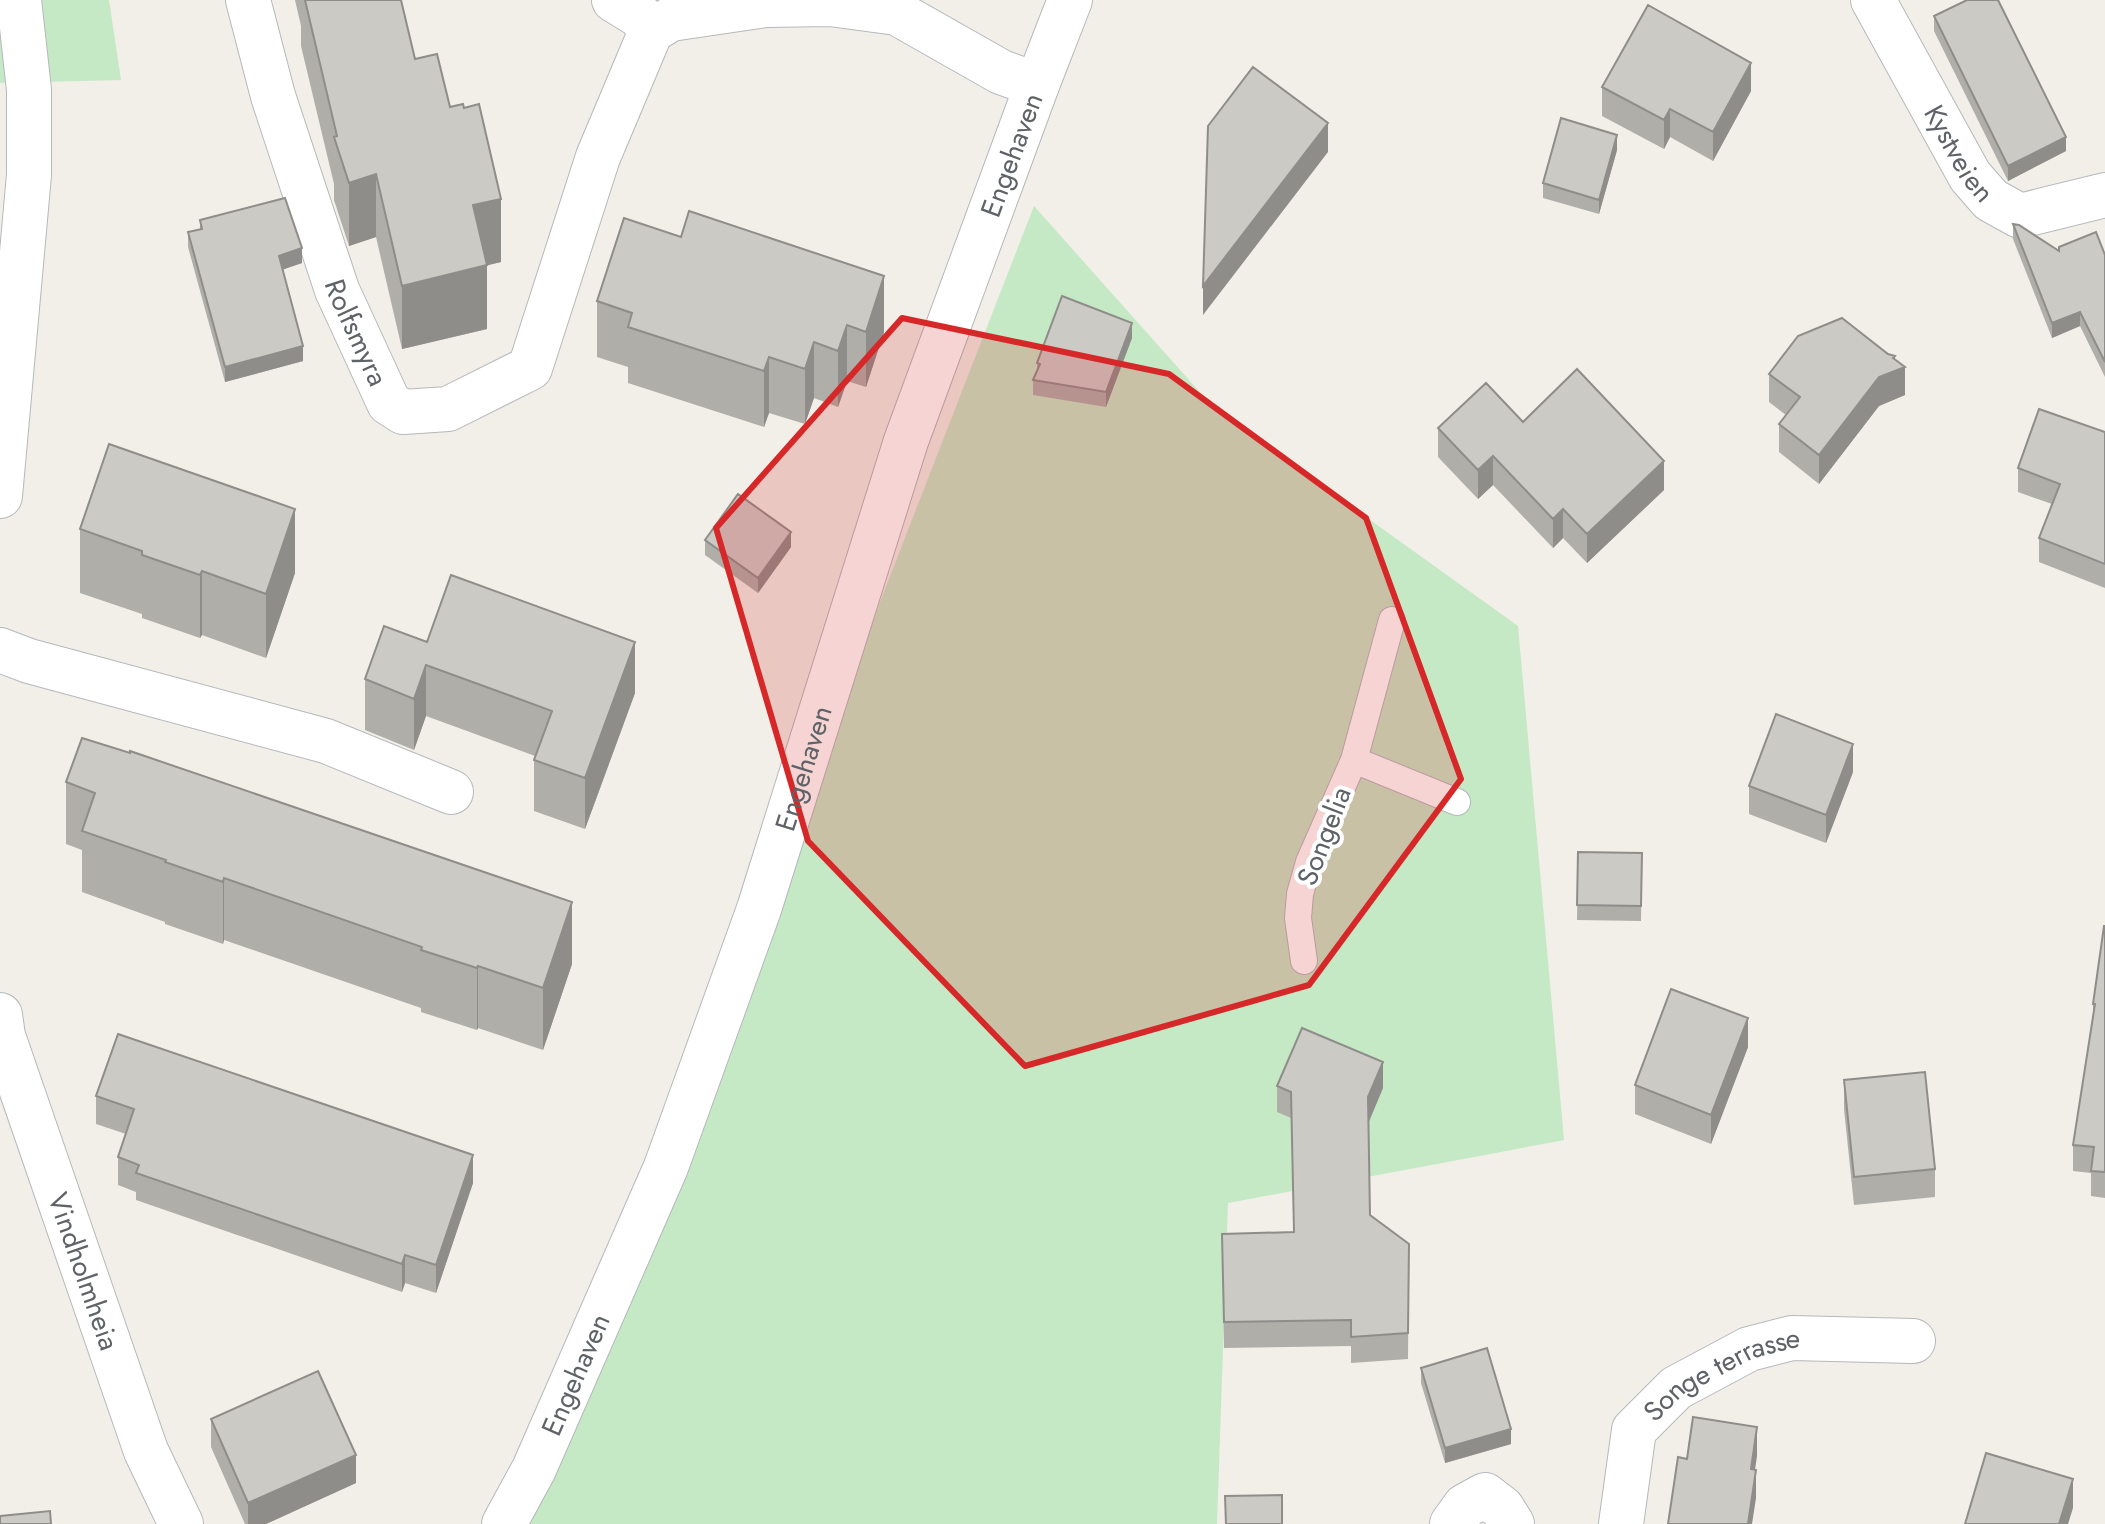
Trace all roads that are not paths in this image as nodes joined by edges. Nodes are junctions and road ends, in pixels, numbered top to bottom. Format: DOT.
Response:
graph roads {
  1 [pos="19,0"];
  2 [pos="248,0"];
  3 [pos="614,0"];
  4 [pos="1070,0"];
  5 [pos="1873,0"];
  6 [pos="651,31"];
  7 [pos="1037,85"];
  8 [pos="2105,195"];
  9 [pos="0,496"];
  10 [pos="1392,620"];
  11 [pos="0,650"];
  12 [pos="1354,760"];
  13 [pos="451,792"];
  14 [pos="1457,802"];
  15 [pos="1304,961"];
  16 [pos="0,1015"];
  17 [pos="1913,1341"];
  18 [pos="181,1524"];
  19 [pos="504,1524"];
  20 [pos="1452,1524"];
  21 [pos="1512,1524"];
  22 [pos="1621,1524"];
  1 -- 9 [label="street"];
  2 -- 6 [label="street, Rolfsmyra"];
  3 -- 6 [label="street"];
  4 -- 7 [label="street, Engehaven"];
  5 -- 8 [label="street, Kystveien"];
  6 -- 7 [label="street"];
  7 -- 19 [label="street, Engehaven"];
  10 -- 12 [label="lane, Songelia"];
  11 -- 13 [label="street"];
  12 -- 14 [label="lane, Songelia"];
  12 -- 15 [label="lane, Songelia"];
  16 -- 18 [label="street, Vindholmheia"];
  17 -- 22 [label="street, Songe terrasse"];
  20 -- 21 [label="street"];
}
